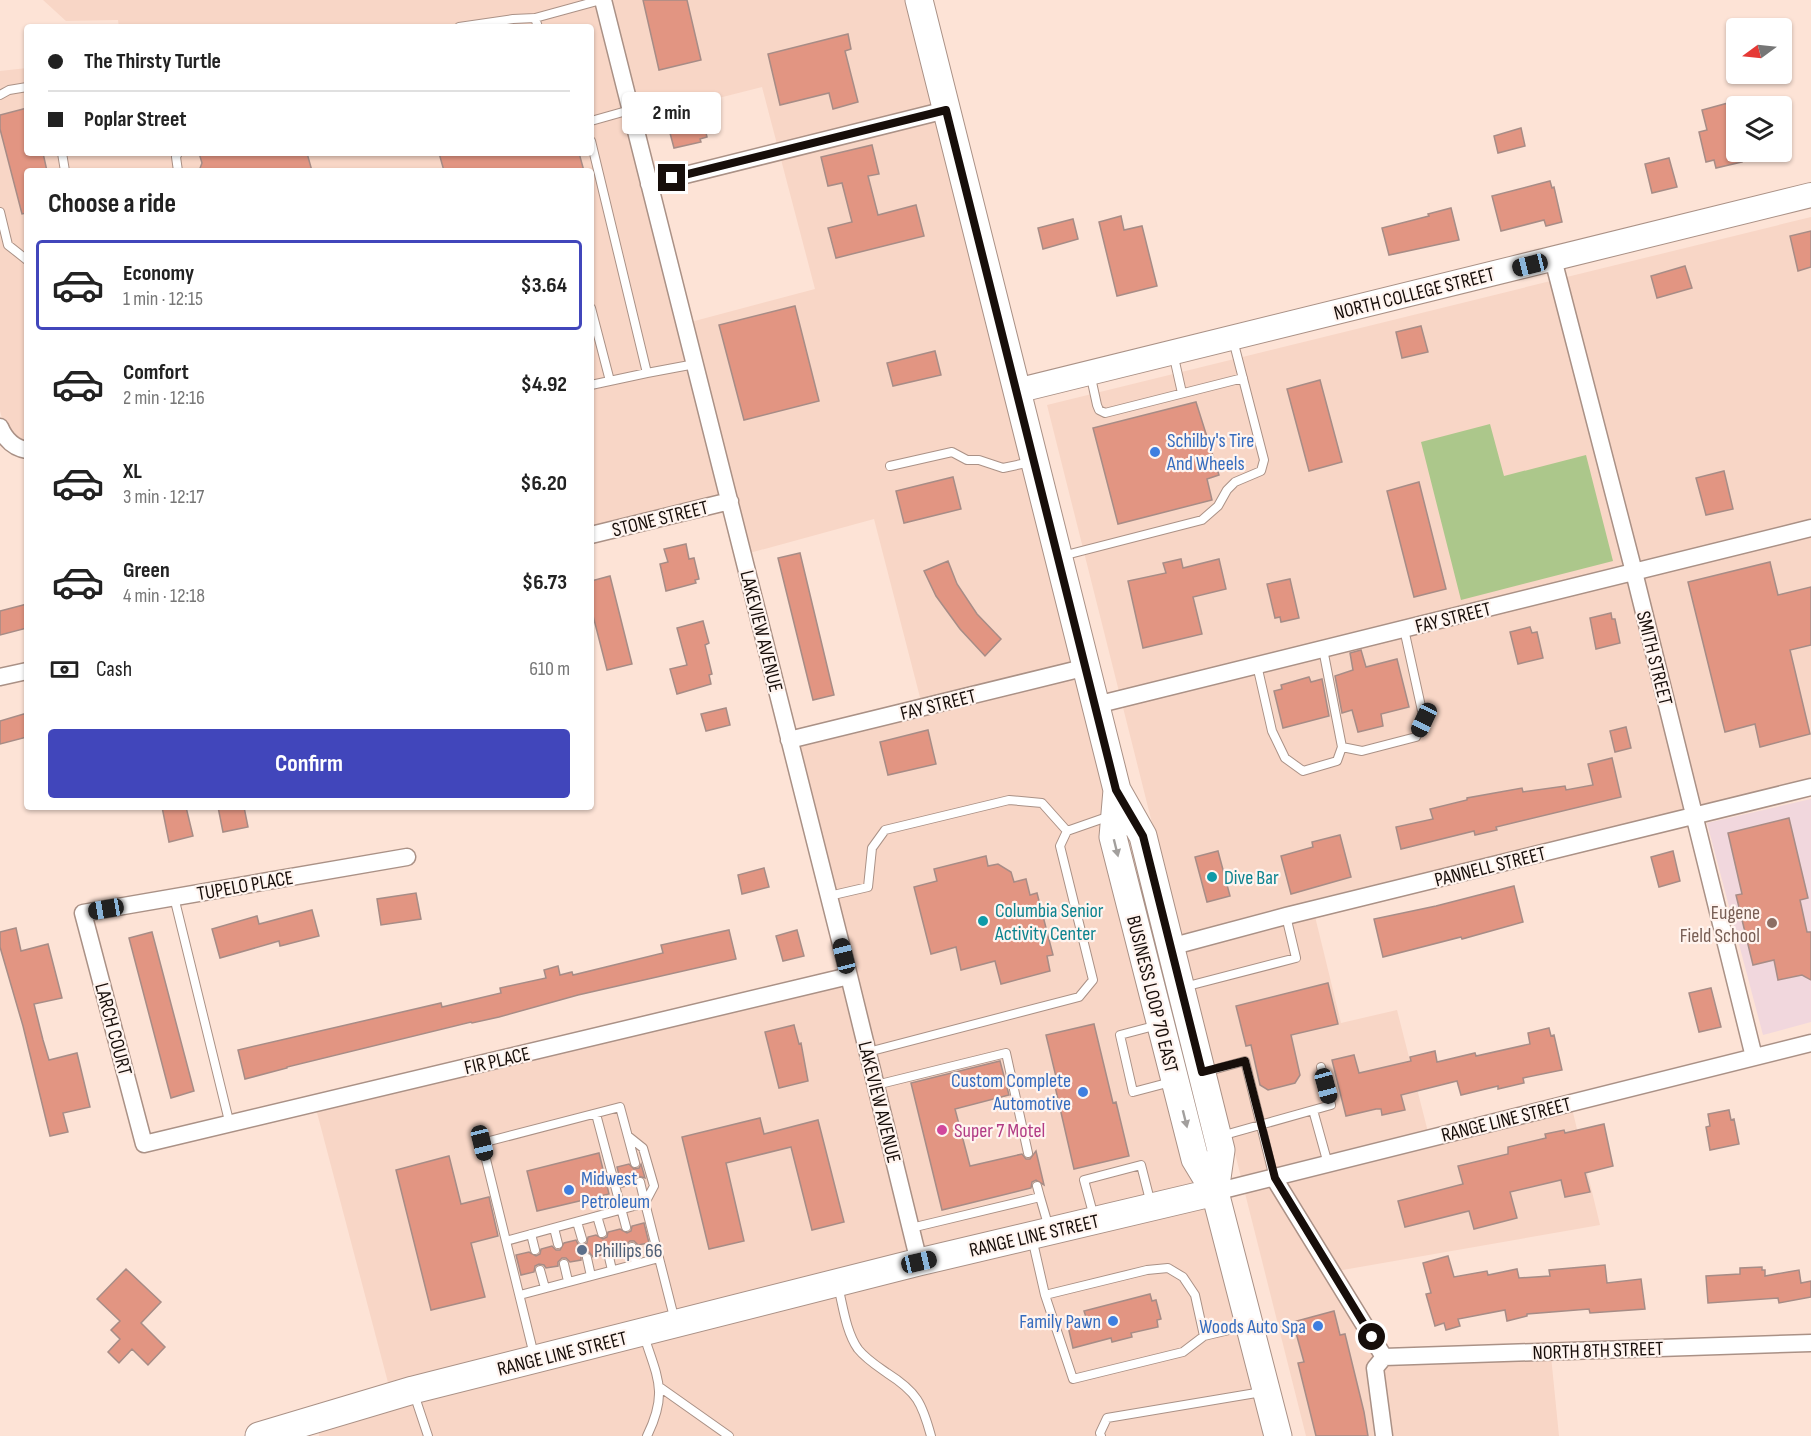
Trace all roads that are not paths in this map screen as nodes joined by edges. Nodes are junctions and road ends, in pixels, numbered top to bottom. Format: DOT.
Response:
graph roads {
  1 [pos="602,0"];
  2 [pos="919,0"];
  3 [pos="536,22"];
  4 [pos="479,24"];
  5 [pos="24,88"];
  6 [pos="0,95"];
  7 [pos="630,110"];
  8 [pos="946,110"];
  9 [pos="594,120"];
  10 [pos="594,153"];
  11 [pos="649,184"];
  12 [pos="1811,195"];
  13 [pos="0,212"];
  14 [pos="24,258"];
  15 [pos="1553,259"];
  16 [pos="594,320"];
  17 [pos="1233,338"];
  18 [pos="1173,352"];
  19 [pos="694,364"];
  20 [pos="647,373"];
  21 [pos="1090,373"];
  22 [pos="1243,378"];
  23 [pos="610,381"];
  24 [pos="594,384"];
  25 [pos="1016,391"];
  26 [pos="1182,393"];
  27 [pos="0,427"];
  28 [pos="24,449"];
  29 [pos="1035,461"];
  30 [pos="890,466"];
  31 [pos="730,501"];
  32 [pos="1811,528"];
  33 [pos="594,534"];
  34 [pos="1059,557"];
  35 [pos="1634,572"];
  36 [pos="1404,629"];
  37 [pos="1323,649"];
  38 [pos="1257,665"];
  39 [pos="1086,667"];
  40 [pos="24,672"];
  41 [pos="0,677"];
  42 [pos="1095,705"];
  43 [pos="789,740"];
  44 [pos="1342,747"];
  45 [pos="1811,787"];
  46 [pos="1116,803"];
  47 [pos="1693,816"];
  48 [pos="1067,831"];
  49 [pos="407,857"];
  50 [pos="829,896"];
  51 [pos="174,897"];
  52 [pos="83,913"];
  53 [pos="1286,916"];
  54 [pos="1170,947"];
  55 [pos="849,976"];
  56 [pos="1181,988"];
  57 [pos="1161,1024"];
  58 [pos="1811,1043"];
  59 [pos="868,1052"];
  60 [pos="1754,1057"];
  61 [pos="1321,1067"];
  62 [pos="1202,1072"];
  63 [pos="1176,1081"];
  64 [pos="876,1085"];
  65 [pos="1313,1110"];
  66 [pos="596,1114"];
  67 [pos="230,1125"];
  68 [pos="1261,1125"];
  69 [pos="628,1136"];
  70 [pos="1218,1136"];
  71 [pos="144,1144"];
  72 [pos="1028,1153"];
  73 [pos="634,1163"];
  74 [pos="1328,1164"];
  75 [pos="1275,1178"];
  76 [pos="640,1182"];
  77 [pos="1037,1186"];
  78 [pos="1215,1192"];
  79 [pos="1040,1197"];
  80 [pos="645,1203"];
  81 [pos="1152,1208"];
  82 [pos="621,1209"];
  83 [pos="597,1216"];
  84 [pos="1095,1221"];
  85 [pos="577,1222"];
  86 [pos="626,1227"];
  87 [pos="554,1228"];
  88 [pos="911,1228"];
  89 [pos="602,1233"];
  90 [pos="531,1234"];
  91 [pos="1040,1234"];
  92 [pos="582,1239"];
  93 [pos="507,1241"];
  94 [pos="558,1244"];
  95 [pos="632,1247"];
  96 [pos="536,1250"];
  97 [pos="608,1253"];
  98 [pos="587,1258"];
  99 [pos="659,1258"];
  100 [pos="919,1262"];
  101 [pos="564,1264"];
  102 [pos="636,1264"];
  103 [pos="540,1270"];
  104 [pos="612,1270"];
  105 [pos="591,1276"];
  106 [pos="568,1281"];
  107 [pos="837,1283"];
  108 [pos="545,1288"];
  109 [pos="520,1295"];
  110 [pos="1045,1295"];
  111 [pos="676,1324"];
  112 [pos="1249,1325"];
  113 [pos="643,1332"];
  114 [pos="1204,1336"];
  115 [pos="1811,1343"];
  116 [pos="1384,1357"];
  117 [pos="536,1359"];
  118 [pos="661,1388"];
  119 [pos="413,1390"];
  120 [pos="1266,1391"];
  121 [pos="266,1435"];
  122 [pos="428,1436"];
  123 [pos="647,1436"];
  124 [pos="729,1436"];
  125 [pos="931,1436"];
  126 [pos="1101,1436"];
  127 [pos="1278,1436"];
  128 [pos="1384,1436"];
  1 -- 3 [label="lane"];
  1 -- 7 [label="street, LAKEVIEW AVENUE"];
  2 -- 8 [label="main road, BUSINESS LOOP 70 EAST"];
  3 -- 4 [label="lane"];
  5 -- 6 [label="lane"];
  7 -- 9 [label="lane"];
  7 -- 11 [label="street, LAKEVIEW AVENUE"];
  8 -- 11 [label="street"];
  8 -- 25 [label="main road, BUSINESS LOOP 70 EAST"];
  10 -- 20 [label="lane"];
  11 -- 19 [label="street, LAKEVIEW AVENUE"];
  12 -- 15 [label="main road, NORTH COLLEGE STREET"];
  13 -- 14 [label="lane"];
  15 -- 17 [label="main road, NORTH COLLEGE STREET"];
  15 -- 35 [label="street, SMITH STREET"];
  16 -- 23 [label="lane"];
  17 -- 18 [label="main road, NORTH COLLEGE STREET"];
  17 -- 22 [label="lane"];
  18 -- 21 [label="main road, NORTH COLLEGE STREET"];
  18 -- 26 [label="lane"];
  19 -- 20 [label="lane"];
  19 -- 31 [label="street, LAKEVIEW AVENUE"];
  20 -- 23 [label="lane"];
  21 -- 25 [label="main road, NORTH COLLEGE STREET"];
  21 -- 26 [label="lane"];
  22 -- 26 [label="lane"];
  22 -- 34 [label="lane"];
  23 -- 24 [label="lane"];
  25 -- 29 [label="main road, BUSINESS LOOP 70 EAST"];
  27 -- 28 [label="street"];
  29 -- 30 [label="lane"];
  29 -- 34 [label="main road, BUSINESS LOOP 70 EAST"];
  31 -- 33 [label="street, STONE STREET"];
  31 -- 43 [label="street, LAKEVIEW AVENUE"];
  32 -- 35 [label="street, FAY STREET"];
  34 -- 39 [label="main road, BUSINESS LOOP 70 EAST"];
  35 -- 36 [label="street, FAY STREET"];
  35 -- 47 [label="street, SMITH STREET"];
  36 -- 37 [label="street, FAY STREET"];
  36 -- 44 [label="lane"];
  37 -- 38 [label="street, FAY STREET"];
  37 -- 44 [label="lane"];
  38 -- 42 [label="street, FAY STREET"];
  38 -- 44 [label="lane"];
  39 -- 42 [label="main road, BUSINESS LOOP 70 EAST"];
  39 -- 43 [label="street, FAY STREET"];
  40 -- 41 [label="street"];
  42 -- 46 [label="main road, BUSINESS LOOP 70 EAST"];
  43 -- 50 [label="street, LAKEVIEW AVENUE"];
  45 -- 47 [label="street, PANNELL STREET"];
  46 -- 48 [label="lane"];
  46 -- 54 [label="main road, BUSINESS LOOP 70 EAST"];
  46 -- 57 [label="main road, BUSINESS LOOP 70 EAST, one-way"];
  47 -- 53 [label="street, PANNELL STREET"];
  47 -- 60 [label="street, SMITH STREET"];
  48 -- 50 [label="lane"];
  48 -- 59 [label="lane"];
  49 -- 51 [label="street, TUPELO PLACE"];
  50 -- 55 [label="street, LAKEVIEW AVENUE"];
  51 -- 52 [label="street, TUPELO PLACE"];
  51 -- 67 [label="lane"];
  52 -- 71 [label="street, LARCH COURT"];
  53 -- 54 [label="street, PANNELL STREET"];
  53 -- 56 [label="lane"];
  54 -- 56 [label="main road, BUSINESS LOOP 70 EAST"];
  55 -- 59 [label="street, LAKEVIEW AVENUE"];
  55 -- 67 [label="street, FIR PLACE"];
  56 -- 62 [label="main road, BUSINESS LOOP 70 EAST"];
  57 -- 63 [label="main road, BUSINESS LOOP 70 EAST"];
  57 -- 63 [label="lane"];
  58 -- 60 [label="street, RANGE LINE STREET"];
  59 -- 64 [label="street, LAKEVIEW AVENUE"];
  60 -- 74 [label="street, RANGE LINE STREET"];
  61 -- 65 [label="lane"];
  62 -- 68 [label="lane"];
  62 -- 70 [label="main road, BUSINESS LOOP 70 EAST"];
  63 -- 78 [label="main road, BUSINESS LOOP 70 EAST, one-way"];
  64 -- 72 [label="lane"];
  64 -- 88 [label="street, LAKEVIEW AVENUE"];
  65 -- 68 [label="lane"];
  65 -- 74 [label="lane"];
  66 -- 69 [label="lane"];
  66 -- 82 [label="lane"];
  66 -- 93 [label="lane"];
  67 -- 71 [label="street, FIR PLACE"];
  68 -- 70 [label="lane"];
  68 -- 75 [label="lane"];
  69 -- 73 [label="lane"];
  69 -- 80 [label="lane"];
  70 -- 78 [label="main road, BUSINESS LOOP 70 EAST"];
  74 -- 75 [label="street, RANGE LINE STREET"];
  75 -- 78 [label="street, RANGE LINE STREET"];
  75 -- 116 [label="street"];
  76 -- 80 [label="lane"];
  77 -- 79 [label="lane"];
  78 -- 81 [label="main road, RANGE LINE STREET"];
  78 -- 112 [label="main road, BUSINESS LOOP 70 EAST"];
  79 -- 88 [label="lane"];
  79 -- 91 [label="lane"];
  80 -- 82 [label="lane"];
  80 -- 99 [label="lane"];
  81 -- 84 [label="main road, RANGE LINE STREET"];
  81 -- 84 [label="lane"];
  82 -- 83 [label="lane"];
  82 -- 86 [label="lane"];
  83 -- 85 [label="lane"];
  83 -- 89 [label="lane"];
  84 -- 91 [label="main road, RANGE LINE STREET"];
  85 -- 87 [label="lane"];
  85 -- 92 [label="lane"];
  87 -- 90 [label="lane"];
  87 -- 94 [label="lane"];
  88 -- 100 [label="street, LAKEVIEW AVENUE"];
  90 -- 93 [label="lane"];
  90 -- 96 [label="lane"];
  91 -- 100 [label="main road, RANGE LINE STREET"];
  91 -- 110 [label="lane"];
  93 -- 109 [label="lane"];
  95 -- 102 [label="lane"];
  97 -- 104 [label="lane"];
  98 -- 105 [label="lane"];
  99 -- 102 [label="lane"];
  99 -- 111 [label="lane"];
  100 -- 107 [label="main road, RANGE LINE STREET"];
  101 -- 106 [label="lane"];
  102 -- 104 [label="lane"];
  103 -- 108 [label="lane"];
  104 -- 105 [label="lane"];
  105 -- 106 [label="lane"];
  106 -- 108 [label="lane"];
  107 -- 111 [label="main road, RANGE LINE STREET"];
  107 -- 125 [label="lane"];
  108 -- 109 [label="lane"];
  109 -- 117 [label="lane"];
  110 -- 114 [label="lane"];
  110 -- 114 [label="lane"];
  111 -- 113 [label="main road, RANGE LINE STREET"];
  112 -- 114 [label="lane"];
  112 -- 120 [label="main road, BUSINESS LOOP 70 EAST"];
  113 -- 117 [label="main road, RANGE LINE STREET"];
  113 -- 118 [label="lane"];
  115 -- 116 [label="street, NORTH 8TH STREET"];
  116 -- 128 [label="street"];
  117 -- 119 [label="main road, RANGE LINE STREET"];
  118 -- 123 [label="lane"];
  118 -- 124 [label="lane"];
  119 -- 121 [label="main road, RANGE LINE STREET"];
  119 -- 122 [label="lane"];
  120 -- 126 [label="lane"];
  120 -- 127 [label="main road, BUSINESS LOOP 70 EAST"];
}
